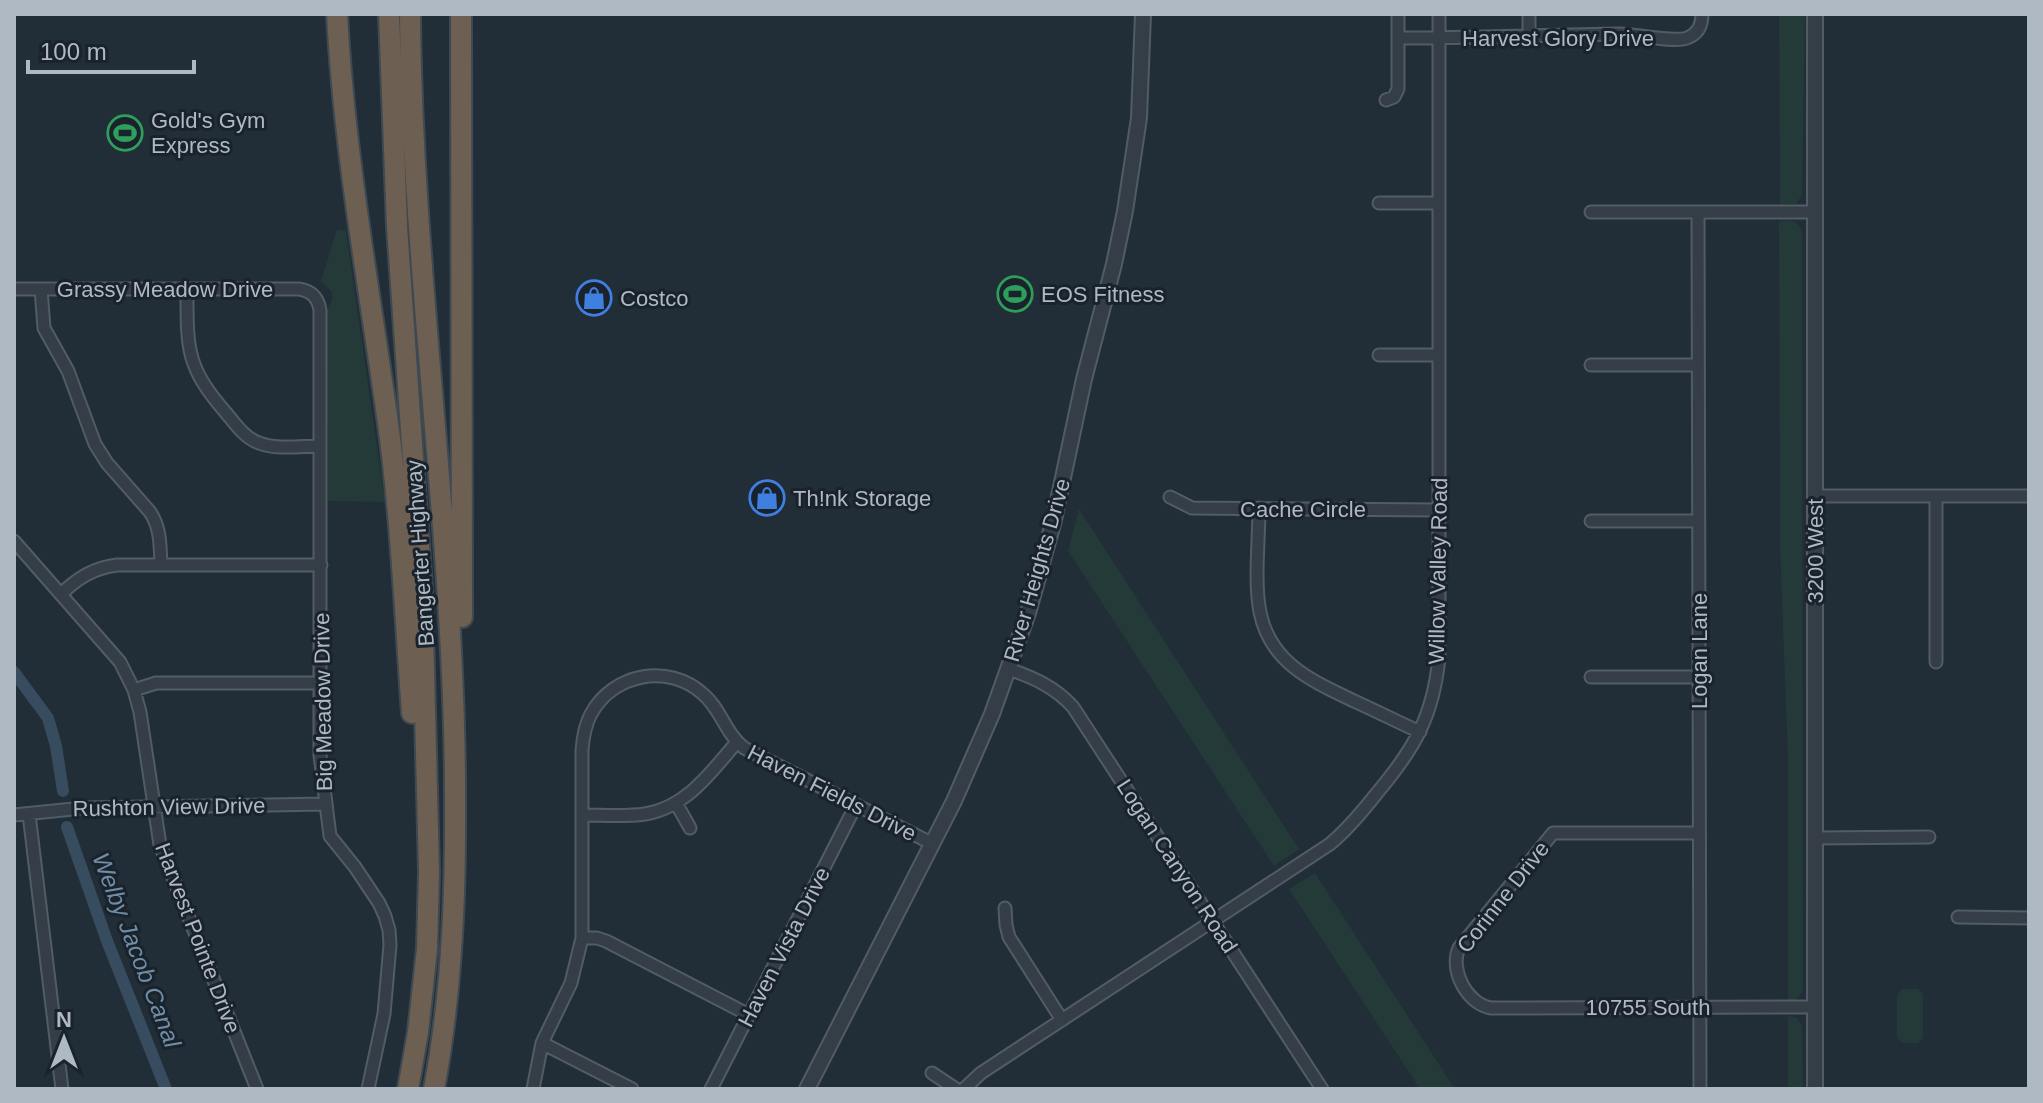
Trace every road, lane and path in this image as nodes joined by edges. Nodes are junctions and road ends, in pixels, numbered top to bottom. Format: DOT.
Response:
graph roads {
  1 [pos="337,14"];
  2 [pos="389,14"];
  3 [pos="410,14"];
  4 [pos="461,14"];
  5 [pos="1143,14"];
  6 [pos="1398,14"];
  7 [pos="1439,14"];
  8 [pos="1529,14"];
  9 [pos="1702,14"];
  10 [pos="1815,14"];
  11 [pos="1529,37"];
  12 [pos="1398,38"];
  13 [pos="1439,38"];
  14 [pos="1386,100"];
  15 [pos="1379,203"];
  16 [pos="1439,203"];
  17 [pos="1591,212"];
  18 [pos="1698,212"];
  19 [pos="1814,212"];
  20 [pos="14,289"];
  21 [pos="41,289"];
  22 [pos="187,289"];
  23 [pos="314,295"];
  24 [pos="1379,355"];
  25 [pos="1439,355"];
  26 [pos="1591,365"];
  27 [pos="1698,365"];
  28 [pos="320,446"];
  29 [pos="1815,496"];
  30 [pos="1936,496"];
  31 [pos="2029,496"];
  32 [pos="1170,497"];
  33 [pos="1259,508"];
  34 [pos="1439,510"];
  35 [pos="1591,521"];
  36 [pos="1698,521"];
  37 [pos="14,541"];
  38 [pos="161,565"];
  39 [pos="321,565"];
  40 [pos="61,594"];
  41 [pos="1936,662"];
  42 [pos="1009,669"];
  43 [pos="1591,677"];
  44 [pos="1699,677"];
  45 [pos="321,683"];
  46 [pos="134,690"];
  47 [pos="1420,732"];
  48 [pos="737,742"];
  49 [pos="676,803"];
  50 [pos="325,804"];
  51 [pos="856,805"];
  52 [pos="153,806"];
  53 [pos="29,814"];
  54 [pos="14,815"];
  55 [pos="583,815"];
  56 [pos="455,817"];
  57 [pos="690,828"];
  58 [pos="1699,833"];
  59 [pos="1929,837"];
  60 [pos="1816,838"];
  61 [pos="933,844"];
  62 [pos="429,872"];
  63 [pos="1005,908"];
  64 [pos="1958,917"];
  65 [pos="2029,918"];
  66 [pos="1213,921"];
  67 [pos="582,938"];
  68 [pos="1480,1005"];
  69 [pos="1699,1007"];
  70 [pos="1815,1007"];
  71 [pos="749,1015"];
  72 [pos="1062,1020"];
  73 [pos="542,1043"];
  74 [pos="932,1073"];
  75 [pos="62,1089"];
  76 [pos="257,1089"];
  77 [pos="368,1089"];
  78 [pos="408,1089"];
  79 [pos="434,1089"];
  80 [pos="533,1089"];
  81 [pos="632,1089"];
  82 [pos="711,1089"];
  83 [pos="807,1089"];
  84 [pos="956,1089"];
  85 [pos="964,1089"];
  86 [pos="1322,1089"];
  87 [pos="1700,1089"];
  88 [pos="1815,1089"];
  1 -- 62 [label="highway"];
  2 -- 62 [label="highway, Bangerter Highway"];
  3 -- 56 [label="highway, Bangerter Highway"];
  4 -- 56 [label="highway"];
  5 -- 42 [label="street, River Heights Drive"];
  6 -- 12 [label="street"];
  7 -- 13 [label="street, Willow Valley Road"];
  8 -- 11 [label="street"];
  9 -- 11 [label="street, Harvest Glory Drive"];
  10 -- 19 [label="street, 3200 West"];
  11 -- 13 [label="street, Harvest Glory Drive"];
  12 -- 13 [label="street, Harvest Glory Drive"];
  12 -- 14 [label="street"];
  13 -- 16 [label="street, Willow Valley Road"];
  15 -- 16 [label="street"];
  16 -- 25 [label="street, Willow Valley Road"];
  17 -- 18 [label="street"];
  18 -- 19 [label="street"];
  18 -- 27 [label="street, Logan Lane"];
  19 -- 29 [label="street, 3200 West"];
  20 -- 21 [label="street, Grassy Meadow Drive"];
  21 -- 22 [label="street, Grassy Meadow Drive"];
  21 -- 38 [label="street"];
  22 -- 23 [label="street, Grassy Meadow Drive"];
  22 -- 28 [label="street"];
  23 -- 28 [label="street, Big Meadow Drive"];
  24 -- 25 [label="street"];
  25 -- 34 [label="street, Willow Valley Road"];
  26 -- 27 [label="street"];
  27 -- 36 [label="street, Logan Lane"];
  28 -- 39 [label="street, Big Meadow Drive"];
  29 -- 30 [label="street"];
  29 -- 60 [label="street, 3200 West"];
  30 -- 31 [label="street"];
  30 -- 41 [label="street"];
  32 -- 33 [label="street, Cache Circle"];
  33 -- 34 [label="street, Cache Circle"];
  33 -- 47 [label="street"];
  34 -- 47 [label="street, Willow Valley Road"];
  35 -- 36 [label="street"];
  36 -- 44 [label="street, Logan Lane"];
  37 -- 40 [label="street, Harvest Pointe Drive"];
  38 -- 39 [label="street"];
  38 -- 40 [label="street"];
  39 -- 45 [label="street, Big Meadow Drive"];
  40 -- 46 [label="street, Harvest Pointe Drive"];
  42 -- 61 [label="street, River Heights Drive"];
  42 -- 66 [label="street, Logan Canyon Road"];
  43 -- 44 [label="street"];
  44 -- 58 [label="street, Logan Lane"];
  45 -- 46 [label="street"];
  45 -- 50 [label="street, Big Meadow Drive"];
  46 -- 52 [label="street, Harvest Pointe Drive"];
  47 -- 66 [label="street, Willow Valley Road"];
  48 -- 49 [label="street"];
  48 -- 51 [label="street, Haven Fields Drive"];
  48 -- 55 [label="street, Haven Fields Drive"];
  49 -- 55 [label="street"];
  49 -- 57 [label="street"];
  50 -- 52 [label="street, Rushton View Drive"];
  50 -- 77 [label="street, Big Meadow Drive"];
  51 -- 61 [label="street, Haven Fields Drive"];
  51 -- 71 [label="street, Haven Vista Drive"];
  52 -- 53 [label="street, Rushton View Drive"];
  52 -- 76 [label="street, Harvest Pointe Drive"];
  53 -- 54 [label="street, Rushton View Drive"];
  53 -- 75 [label="street"];
  55 -- 67 [label="street, Haven Fields Drive"];
  56 -- 79 [label="highway, Bangerter Highway"];
  58 -- 68 [label="street, Corinne Drive"];
  58 -- 69 [label="street, Logan Lane"];
  59 -- 60 [label="street"];
  60 -- 70 [label="street, 3200 West"];
  61 -- 83 [label="street, River Heights Drive"];
  62 -- 78 [label="highway, Bangerter Highway"];
  63 -- 72 [label="street"];
  64 -- 65 [label="street"];
  66 -- 72 [label="street, Willow Valley Road"];
  66 -- 86 [label="street, Logan Canyon Road"];
  67 -- 71 [label="street"];
  67 -- 73 [label="street, Haven Fields Drive"];
  68 -- 69 [label="street, 10755 South"];
  69 -- 70 [label="street, 10755 South"];
  69 -- 87 [label="street, Logan Lane"];
  70 -- 88 [label="street, 3200 West"];
  71 -- 82 [label="street, Haven Vista Drive"];
  72 -- 85 [label="street, Willow Valley Road"];
  73 -- 80 [label="street, Haven Fields Drive"];
  73 -- 81 [label="street"];
  74 -- 84 [label="street"];
}
